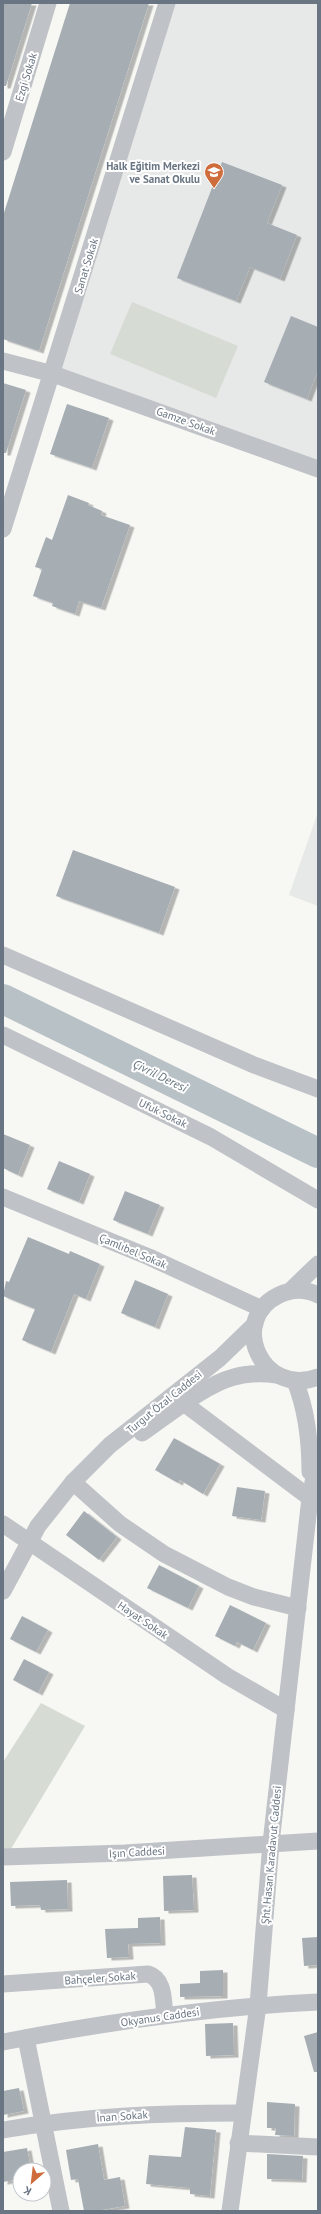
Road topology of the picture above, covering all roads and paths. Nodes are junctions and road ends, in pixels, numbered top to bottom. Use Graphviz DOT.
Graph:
graph roads {
  1 [pos="48,3"];
  2 [pos="167,3"];
  3 [pos="3,152"];
  4 [pos="3,361"];
  5 [pos="53,374"];
  6 [pos="318,469"];
  7 [pos="3,529"];
  8 [pos="3,955"];
  9 [pos="3,1035"];
  10 [pos="254,1065"];
  11 [pos="318,1089"];
  12 [pos="318,1097"];
  13 [pos="3,1197"];
  14 [pos="318,1200"];
  15 [pos="318,1264"];
  16 [pos="290,1291"];
  17 [pos="318,1295"];
  18 [pos="259,1316"];
  19 [pos="277,1375"];
  20 [pos="318,1376"];
  21 [pos="295,1381"];
  22 [pos="184,1404"];
  23 [pos="318,1457"];
  24 [pos="73,1482"];
  25 [pos="314,1499"];
  26 [pos="3,1524"];
  27 [pos="28,1543"];
  28 [pos="3,1591"];
  29 [pos="298,1608"];
  30 [pos="286,1710"];
  31 [pos="318,1841"];
  32 [pos="271,1843"];
  33 [pos="3,1857"];
  34 [pos="3,1984"];
  35 [pos="318,2002"];
  36 [pos="258,2005"];
  37 [pos="165,2015"];
  38 [pos="26,2038"];
  39 [pos="3,2042"];
  40 [pos="243,2113"];
  41 [pos="42,2123"];
  42 [pos="3,2130"];
  43 [pos="238,2143"];
  44 [pos="318,2147"];
  45 [pos="61,2211"];
  46 [pos="230,2211"];
  1 -- 3 [label="street, Ezgi Sokak"];
  2 -- 5 [label="street, Sanat Sokak"];
  4 -- 5 [label="street, Gamze Sokak"];
  5 -- 6 [label="street, Gamze Sokak"];
  5 -- 7 [label="street, Sanat Sokak"];
  8 -- 10 [label="street"];
  9 -- 14 [label="street, Ufuk Sokak"];
  10 -- 11 [label="street"];
  10 -- 12 [label="street"];
  13 -- 18 [label="street, Çamlıbel Sokak"];
  15 -- 16 [label="street"];
  16 -- 17 [label="street"];
  16 -- 18 [label="street, Turgut Özal Caddesi"];
  18 -- 19 [label="street"];
  18 -- 24 [label="street, Turgut Özal Caddesi"];
  19 -- 21 [label="street"];
  19 -- 22 [label="street, Turgut Özal Caddesi"];
  20 -- 21 [label="street"];
  21 -- 25 [label="street"];
  22 -- 24 [label="street, Turgut Özal Caddesi"];
  22 -- 25 [label="street"];
  23 -- 25 [label="street"];
  24 -- 27 [label="street, Turgut Özal Caddesi"];
  24 -- 29 [label="street"];
  25 -- 29 [label="street, Şht. Hasan Karadavut Caddesi"];
  26 -- 27 [label="street, Hayat Sokak"];
  27 -- 28 [label="street, Turgut Özal Caddesi"];
  27 -- 30 [label="street, Hayat Sokak"];
  29 -- 30 [label="street, Şht. Hasan Karadavut Caddesi"];
  30 -- 32 [label="street, Şht. Hasan Karadavut Caddesi"];
  31 -- 32 [label="street, Işın Caddesi"];
  32 -- 33 [label="street, Işın Caddesi"];
  32 -- 36 [label="street, Şht. Hasan Karadavut Caddesi"];
  34 -- 37 [label="street, Bahçeler Sokak"];
  35 -- 36 [label="street, Okyanus Caddesi"];
  36 -- 37 [label="street, Okyanus Caddesi"];
  36 -- 40 [label="street, Şht. Hasan Karadavut Caddesi"];
  37 -- 38 [label="street, Okyanus Caddesi"];
  38 -- 39 [label="street, Okyanus Caddesi"];
  38 -- 41 [label="street"];
  40 -- 41 [label="street, İnan Sokak"];
  40 -- 43 [label="street, Şht. Hasan Karadavut Caddesi"];
  41 -- 42 [label="street, İnan Sokak"];
  41 -- 45 [label="street"];
  43 -- 44 [label="street"];
  43 -- 46 [label="street, Şht. Hasan Karadavut Caddesi"];
}
